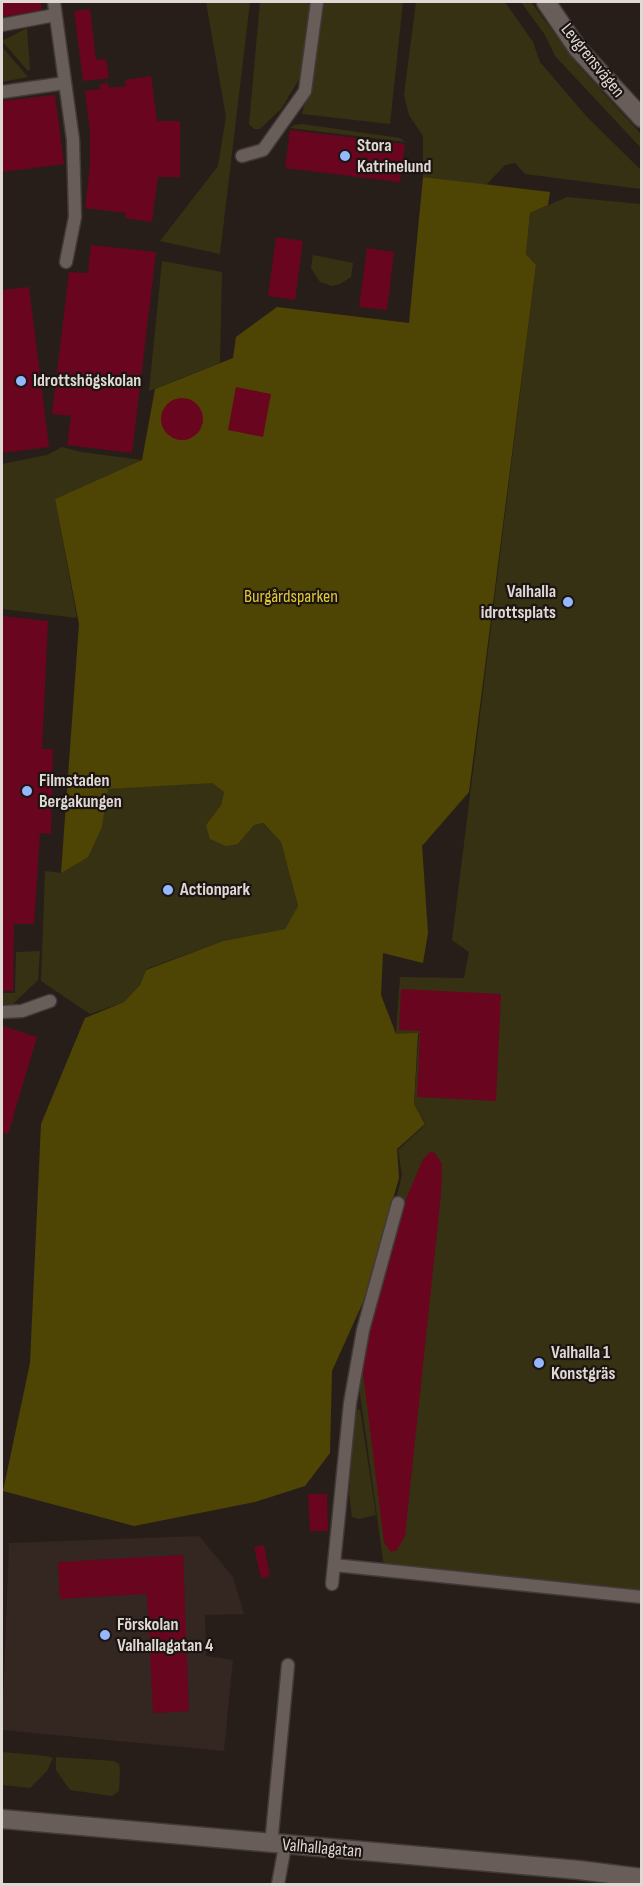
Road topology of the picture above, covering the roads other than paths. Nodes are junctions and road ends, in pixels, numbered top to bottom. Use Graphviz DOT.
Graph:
graph roads {
  1 [pos="54,2"];
  2 [pos="317,2"];
  3 [pos="546,2"];
  4 [pos="55,15"];
  5 [pos="2,26"];
  6 [pos="64,83"];
  7 [pos="2,92"];
  8 [pos="642,118"];
  9 [pos="242,156"];
  10 [pos="66,262"];
  11 [pos="50,1001"];
  12 [pos="2,1012"];
  13 [pos="398,1203"];
  14 [pos="334,1565"];
  15 [pos="332,1584"];
  16 [pos="642,1597"];
  17 [pos="288,1665"];
  18 [pos="2,1819"];
  19 [pos="278,1845"];
  20 [pos="642,1878"];
  21 [pos="278,1884"];
  1 -- 4 [label="lane"];
  2 -- 9 [label="lane"];
  3 -- 8 [label="street, Levgrensvägen"];
  4 -- 5 [label="lane"];
  4 -- 6 [label="lane"];
  6 -- 7 [label="lane"];
  6 -- 10 [label="lane"];
  11 -- 12 [label="lane"];
  13 -- 14 [label="lane"];
  14 -- 15 [label="lane"];
  14 -- 16 [label="lane"];
  17 -- 19 [label="lane"];
  18 -- 19 [label="street, Valhallagatan"];
  19 -- 20 [label="street, Valhallagatan"];
  19 -- 21 [label="lane"];
}
